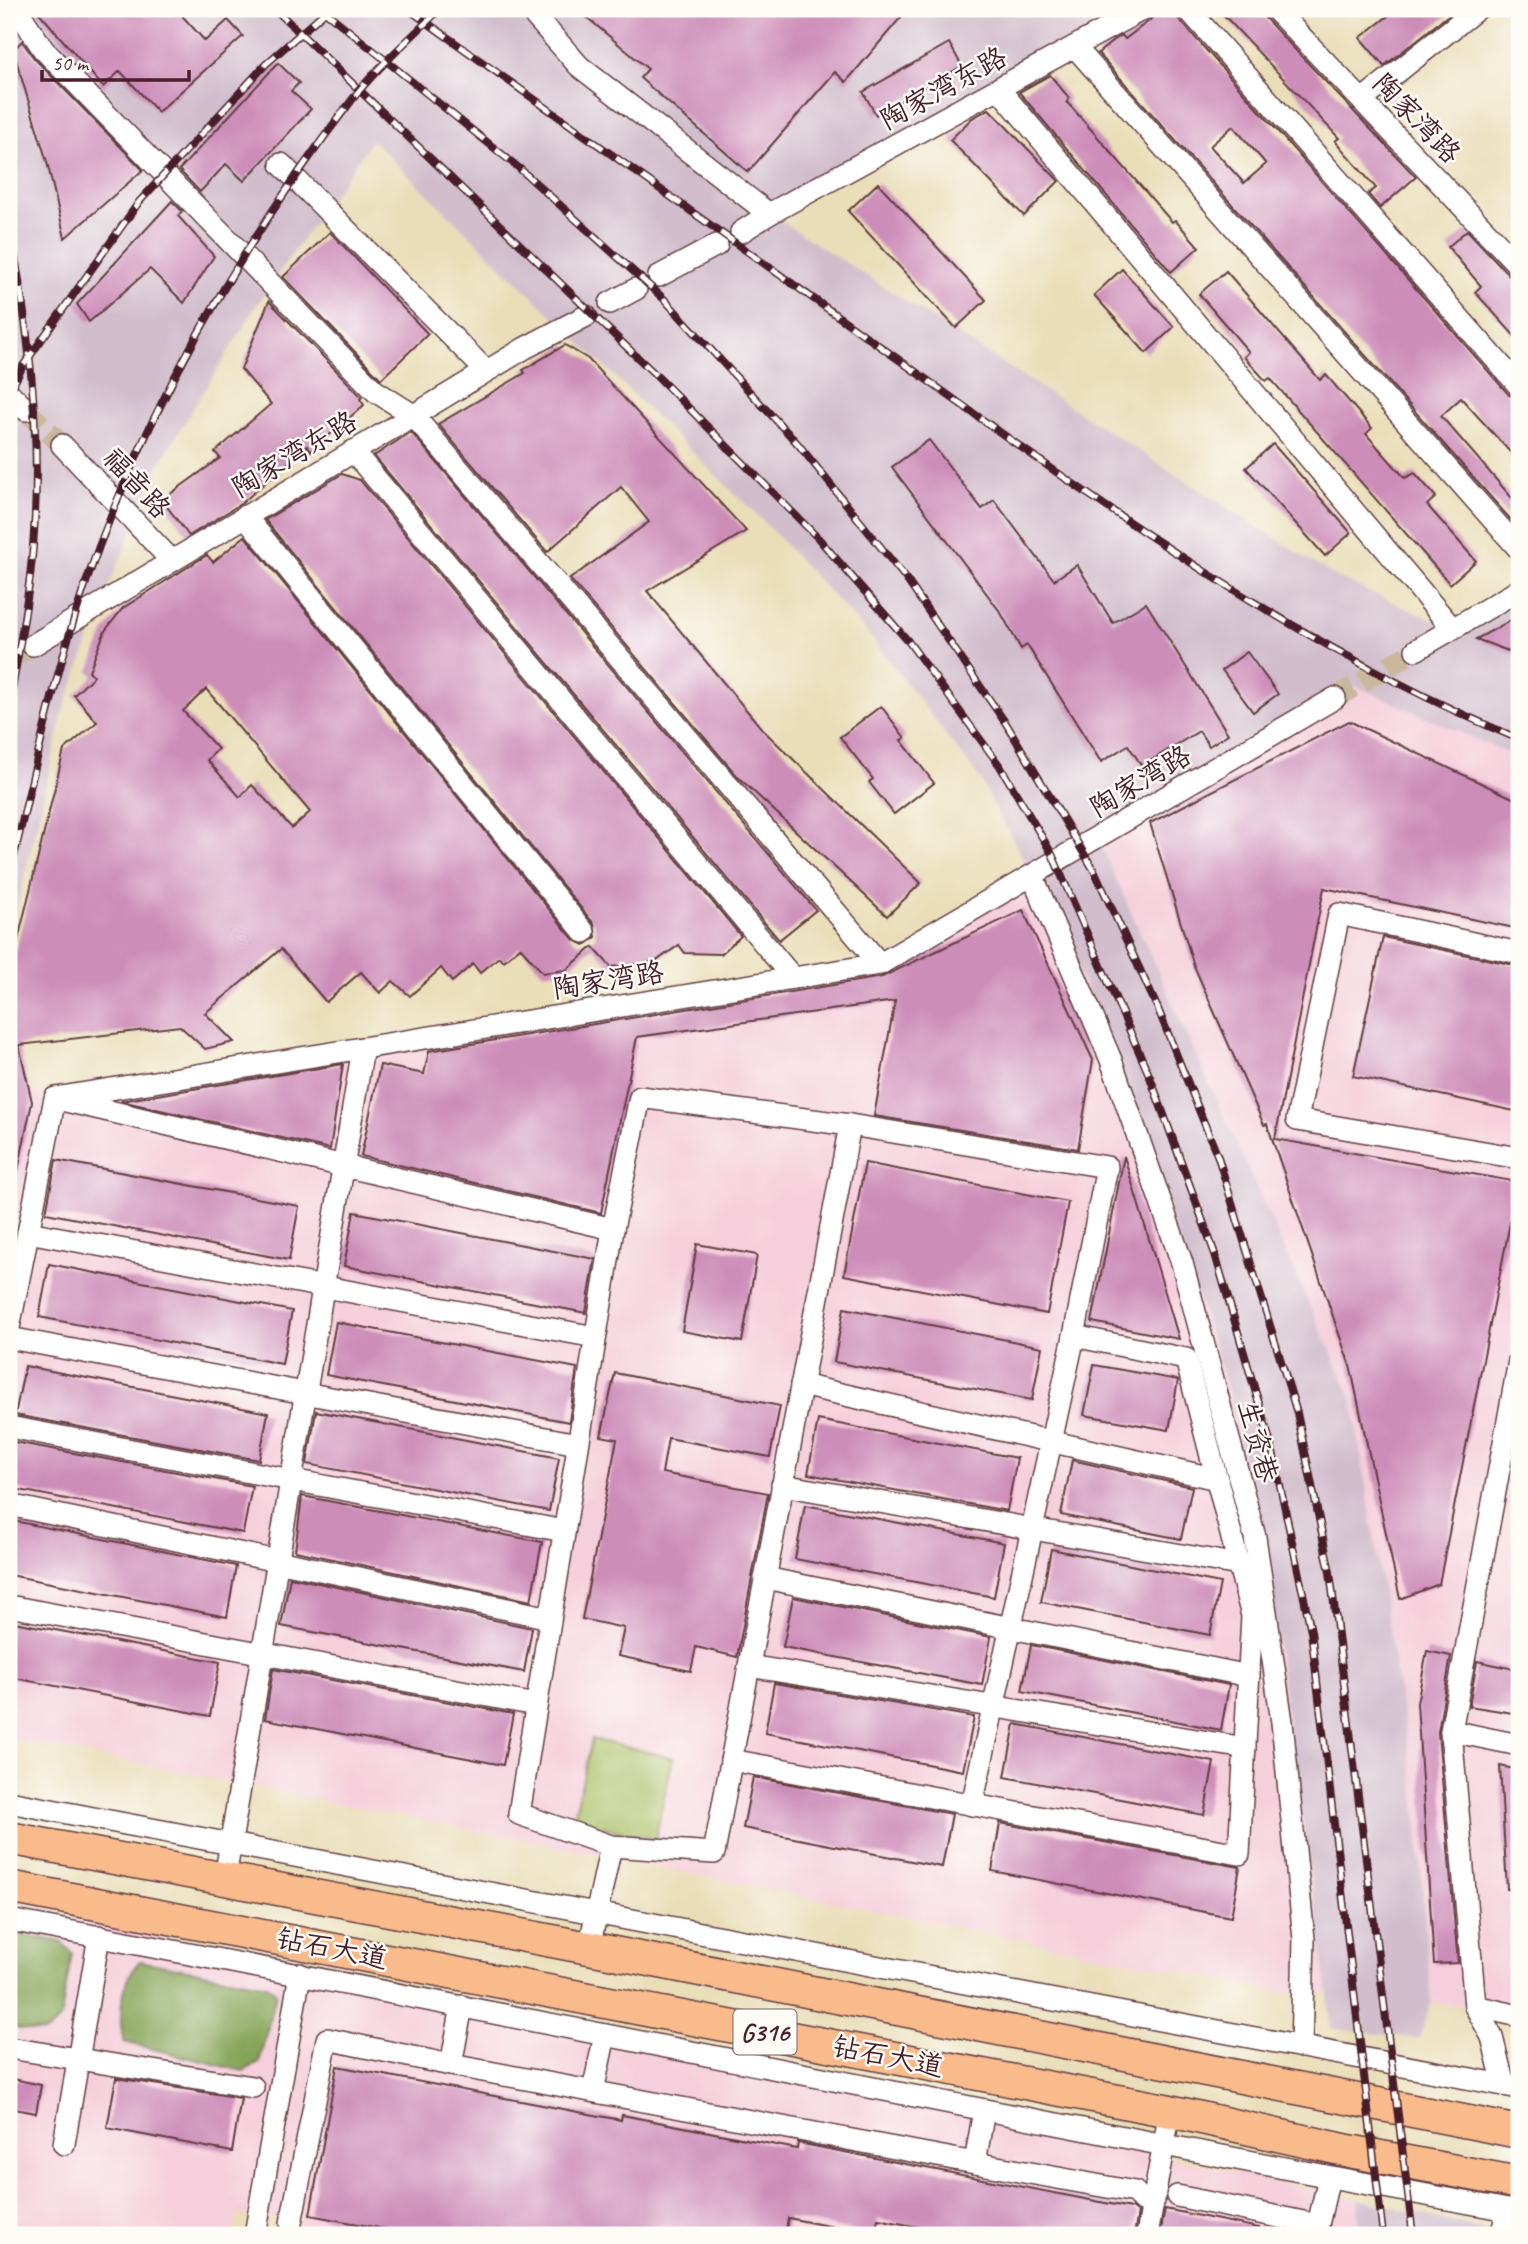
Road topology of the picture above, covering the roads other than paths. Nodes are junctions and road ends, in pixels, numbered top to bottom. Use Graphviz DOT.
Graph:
graph roads {
  1 [pos="17,9"];
  2 [pos="529,9"];
  3 [pos="1143,9"];
  4 [pos="1188,9"];
  5 [pos="1275,9"];
  6 [pos="1477,9"];
  7 [pos="1075,47"];
  8 [pos="999,89"];
  9 [pos="1362,100"];
  10 [pos="281,164"];
  11 [pos="769,214"];
  12 [pos="741,232"];
  13 [pos="717,245"];
  14 [pos="1519,266"];
  15 [pos="659,276"];
  16 [pos="636,289"];
  17 [pos="610,303"];
  18 [pos="586,316"];
  19 [pos="486,372"];
  20 [pos="1519,386"];
  21 [pos="9,393"];
  22 [pos="26,410"];
  23 [pos="413,415"];
  24 [pos="62,445"];
  25 [pos="353,451"];
  26 [pos="245,516"];
  27 [pos="1519,549"];
  28 [pos="171,560"];
  29 [pos="1519,590"];
  30 [pos="1452,628"];
  31 [pos="33,645"];
  32 [pos="1416,650"];
  33 [pos="1335,698"];
  34 [pos="1033,877"];
  35 [pos="584,932"];
  36 [pos="1519,953"];
  37 [pos="880,964"];
  38 [pos="793,978"];
  39 [pos="363,1048"];
  40 [pos="55,1098"];
  41 [pos="850,1125"];
  42 [pos="1519,1158"];
  43 [pos="343,1166"];
  44 [pos="613,1229"];
  45 [pos="28,1232"];
  46 [pos="323,1287"];
  47 [pos="9,1328"];
  48 [pos="1074,1336"];
  49 [pos="595,1337"];
  50 [pos="9,1338"];
  51 [pos="1519,1361"];
  52 [pos="801,1385"];
  53 [pos="304,1395"];
  54 [pos="9,1427"];
  55 [pos="1051,1441"];
  56 [pos="578,1444"];
  57 [pos="290,1479"];
  58 [pos="1217,1479"];
  59 [pos="782,1485"];
  60 [pos="9,1504"];
  61 [pos="1032,1529"];
  62 [pos="564,1531"];
  63 [pos="277,1558"];
  64 [pos="1239,1564"];
  65 [pos="765,1578"];
  66 [pos="9,1606"];
  67 [pos="550,1618"];
  68 [pos="1011,1628"];
  69 [pos="262,1654"];
  70 [pos="749,1666"];
  71 [pos="1248,1676"];
  72 [pos="536,1705"];
  73 [pos="994,1706"];
  74 [pos="1451,1731"];
  75 [pos="1519,1745"];
  76 [pos="1245,1748"];
  77 [pos="731,1760"];
  78 [pos="9,1802"];
  79 [pos="972,1805"];
  80 [pos="91,1818"];
  81 [pos="9,1838"];
  82 [pos="230,1844"];
  83 [pos="611,1846"];
  84 [pos="87,1853"];
  85 [pos="225,1878"];
  86 [pos="9,1887"];
  87 [pos="597,1914"];
  88 [pos="9,1920"];
  89 [pos="246,1931"];
  90 [pos="99,1937"];
  91 [pos="589,1948"];
  92 [pos="239,1962"];
  93 [pos="300,1973"];
  94 [pos="578,1996"];
  95 [pos="462,2006"];
  96 [pos="1475,2006"];
  97 [pos="1519,2016"];
  98 [pos="571,2028"];
  99 [pos="605,2035"];
  100 [pos="1301,2047"];
  101 [pos="9,2048"];
  102 [pos="78,2059"];
  103 [pos="451,2065"];
  104 [pos="253,2087"];
  105 [pos="1512,2087"];
  106 [pos="593,2091"];
  107 [pos="984,2110"];
  108 [pos="1170,2111"];
  109 [pos="1519,2132"];
  110 [pos="64,2144"];
  111 [pos="1164,2147"];
  112 [pos="975,2162"];
  113 [pos="1329,2177"];
  114 [pos="1177,2196"];
  115 [pos="1142,2201"];
  116 [pos="1515,2202"];
  117 [pos="291,2223"];
  118 [pos="255,2235"];
  119 [pos="1147,2235"];
  120 [pos="1501,2235"];
  1 -- 23 [label="street"];
  2 -- 11 [label="street"];
  3 -- 7 [label="street, 陶家湾东路"];
  4 -- 20 [label="street"];
  5 -- 9 [label="street, 陶家湾路"];
  6 -- 9 [label="street"];
  7 -- 8 [label="street, 陶家湾东路"];
  7 -- 27 [label="street"];
  8 -- 11 [label="street, 陶家湾东路"];
  8 -- 30 [label="street"];
  9 -- 14 [label="street, 陶家湾路"];
  10 -- 19 [label="street"];
  11 -- 12 [label="street, 陶家湾东路"];
  13 -- 15 [label="street"];
  16 -- 17 [label="street"];
  18 -- 19 [label="street, 陶家湾东路"];
  19 -- 23 [label="street, 陶家湾东路"];
  21 -- 22 [label="street"];
  23 -- 25 [label="street, 陶家湾东路"];
  23 -- 37 [label="street"];
  24 -- 28 [label="street, 福音路"];
  25 -- 26 [label="street, 陶家湾东路"];
  25 -- 38 [label="street"];
  26 -- 28 [label="street, 陶家湾东路"];
  26 -- 35 [label="street"];
  28 -- 31 [label="street, 陶家湾东路"];
  29 -- 30 [label="street"];
  30 -- 32 [label="street"];
  33 -- 34 [label="street, 陶家湾路"];
  34 -- 37 [label="street, 陶家湾路"];
  34 -- 100 [label="street, 生资巷"];
  36 -- 42 [label="street"];
  37 -- 38 [label="street, 陶家湾路"];
  38 -- 39 [label="street, 陶家湾路"];
  39 -- 40 [label="street, 陶家湾路"];
  39 -- 43 [label="street"];
  40 -- 43 [label="street"];
  40 -- 45 [label="street"];
  41 -- 44 [label="street"];
  41 -- 48 [label="street"];
  41 -- 52 [label="street"];
  43 -- 44 [label="street"];
  43 -- 46 [label="street"];
  44 -- 49 [label="street"];
  45 -- 46 [label="street"];
  45 -- 47 [label="street"];
  46 -- 49 [label="street"];
  46 -- 53 [label="street"];
  48 -- 55 [label="street"];
  48 -- 58 [label="street"];
  49 -- 56 [label="street"];
  50 -- 53 [label="street"];
  51 -- 74 [label="street"];
  52 -- 55 [label="street"];
  52 -- 59 [label="street"];
  53 -- 56 [label="street"];
  53 -- 57 [label="street"];
  54 -- 57 [label="street"];
  55 -- 58 [label="street"];
  55 -- 61 [label="street"];
  56 -- 62 [label="street"];
  57 -- 62 [label="street"];
  57 -- 63 [label="street"];
  58 -- 64 [label="street"];
  59 -- 61 [label="street"];
  59 -- 65 [label="street"];
  60 -- 63 [label="street"];
  61 -- 64 [label="street"];
  61 -- 68 [label="street"];
  62 -- 67 [label="street"];
  63 -- 67 [label="street"];
  63 -- 69 [label="street"];
  64 -- 71 [label="street"];
  65 -- 68 [label="street"];
  65 -- 70 [label="street"];
  66 -- 69 [label="street"];
  67 -- 72 [label="street"];
  68 -- 71 [label="street"];
  68 -- 73 [label="street"];
  69 -- 72 [label="street"];
  69 -- 82 [label="street"];
  70 -- 73 [label="street"];
  70 -- 77 [label="street"];
  71 -- 76 [label="street"];
  72 -- 83 [label="street"];
  73 -- 76 [label="street"];
  73 -- 79 [label="street"];
  74 -- 75 [label="street"];
  74 -- 96 [label="street"];
  76 -- 79 [label="street"];
  77 -- 79 [label="street"];
  77 -- 83 [label="street"];
  78 -- 80 [label="street"];
  80 -- 82 [label="street"];
  80 -- 84 [label="street"];
  81 -- 84 [label="highway, 钻石大道 / G316"];
  82 -- 85 [label="street"];
  82 -- 87 [label="street"];
  83 -- 87 [label="street"];
  84 -- 85 [label="highway, 钻石大道 / G316"];
  85 -- 91 [label="highway, 钻石大道 / G316"];
  86 -- 89 [label="highway, 钻石大道 / G316"];
  87 -- 91 [label="street"];
  87 -- 100 [label="street"];
  88 -- 90 [label="street"];
  89 -- 92 [label="street"];
  89 -- 94 [label="highway, 钻石大道 / G316"];
  90 -- 92 [label="street"];
  90 -- 102 [label="street"];
  91 -- 109 [label="highway, 钻石大道 / G316"];
  92 -- 93 [label="street"];
  93 -- 95 [label="street"];
  93 -- 118 [label="street"];
  94 -- 98 [label="street"];
  94 -- 108 [label="highway, 钻石大道 / G316"];
  95 -- 98 [label="street"];
  95 -- 103 [label="street"];
  96 -- 97 [label="street"];
  96 -- 105 [label="street"];
  98 -- 99 [label="street"];
  99 -- 106 [label="street"];
  99 -- 107 [label="street"];
  100 -- 105 [label="street"];
  101 -- 102 [label="street"];
  102 -- 104 [label="street"];
  102 -- 110 [label="street"];
  103 -- 106 [label="street"];
  103 -- 117 [label="street"];
  106 -- 112 [label="street"];
  107 -- 111 [label="street"];
  107 -- 112 [label="street"];
  108 -- 111 [label="street"];
  108 -- 116 [label="highway, 钻石大道 / G316"];
  111 -- 113 [label="street"];
  111 -- 119 [label="street"];
  112 -- 115 [label="street"];
  113 -- 114 [label="street"];
  113 -- 116 [label="street"];
  116 -- 120 [label="street"];
}
